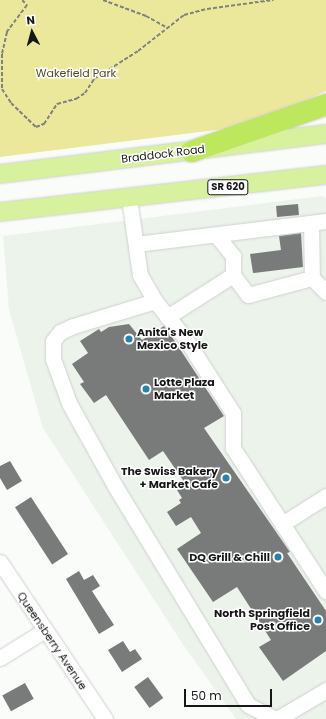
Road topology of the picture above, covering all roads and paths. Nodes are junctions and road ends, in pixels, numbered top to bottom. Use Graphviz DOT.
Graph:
graph roads {
  1 [pos="22,0"];
  2 [pos="103,0"];
  3 [pos="273,0"];
  4 [pos="166,28"];
  5 [pos="326,104"];
  6 [pos="326,134"];
  7 [pos="191,151"];
  8 [pos="0,174"];
  9 [pos="326,175"];
  10 [pos="129,198"];
  11 [pos="0,212"];
  12 [pos="326,221"];
  13 [pos="311,223"];
  14 [pos="217,236"];
  15 [pos="136,244"];
  16 [pos="233,274"];
  17 [pos="312,278"];
  18 [pos="326,292"];
  19 [pos="155,301"];
  20 [pos="167,317"];
  21 [pos="326,496"];
  22 [pos="282,524"];
  23 [pos="0,562"];
  24 [pos="326,591"];
  25 [pos="45,630"];
  26 [pos="0,658"];
  27 [pos="326,690"];
  28 [pos="105,719"];
  29 [pos="276,719"];
  1 -- 4 [label="path"];
  2 -- 4 [label="path"];
  3 -- 4 [label="path"];
  5 -- 7 [label="highway"];
  6 -- 7 [label="main road, Braddock Road"];
  7 -- 8 [label="main road, Braddock Road"];
  9 -- 10 [label="main road, SR 620"];
  10 -- 11 [label="main road, SR 620"];
  10 -- 15 [label="street"];
  12 -- 13 [label="street"];
  13 -- 14 [label="street"];
  13 -- 17 [label="street"];
  14 -- 15 [label="street"];
  14 -- 16 [label="street"];
  15 -- 19 [label="street"];
  16 -- 17 [label="street"];
  16 -- 20 [label="street"];
  17 -- 18 [label="street"];
  19 -- 20 [label="street"];
  19 -- 29 [label="street"];
  20 -- 22 [label="street"];
  21 -- 22 [label="street"];
  22 -- 24 [label="street"];
  23 -- 25 [label="street, Queensberry Avenue"];
  25 -- 26 [label="street"];
  25 -- 28 [label="street, Queensberry Avenue"];
  27 -- 29 [label="street"];
}
